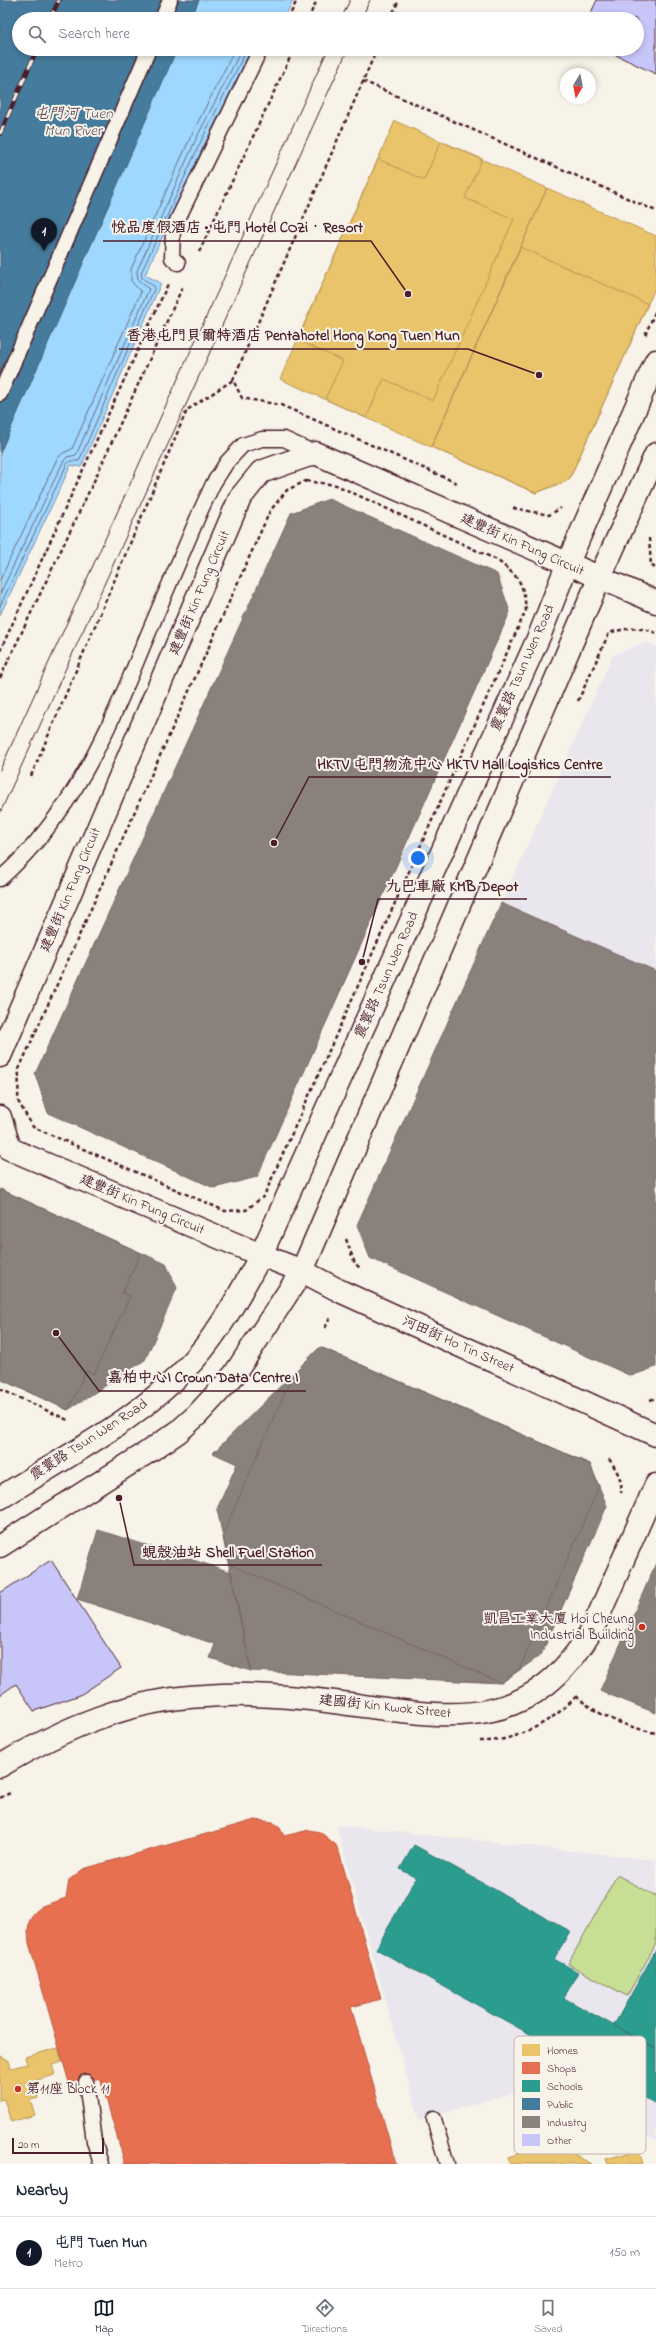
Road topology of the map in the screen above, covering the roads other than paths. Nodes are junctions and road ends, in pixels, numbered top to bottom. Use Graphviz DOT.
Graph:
graph roads {
  1 [pos="170,0"];
  2 [pos="165,12"];
  3 [pos="146,56"];
  4 [pos="257,56"];
  5 [pos="178,263"];
  6 [pos="656,361"];
  7 [pos="0,394"];
  8 [pos="315,453"];
  9 [pos="656,454"];
  10 [pos="567,565"];
  11 [pos="599,579"];
  12 [pos="656,602"];
  13 [pos="0,879"];
  14 [pos="0,1056"];
  15 [pos="0,1117"];
  16 [pos="261,1255"];
  17 [pos="302,1271"];
  18 [pos="656,1435"];
  19 [pos="656,1485"];
  20 [pos="0,1498"];
  21 [pos="0,1546"];
  22 [pos="0,1766"];
  23 [pos="86,2082"];
  24 [pos="434,2119"];
  25 [pos="100,2164"];
  26 [pos="447,2164"];
  1 -- 2 [label="lane"];
  3 -- 7 [label="lane"];
  4 -- 5 [label="lane"];
  6 -- 10 [label="main road, 震寰路 Tsun Wen Road"];
  8 -- 10 [label="main road, 建豐街 Kin Fung Circuit"];
  8 -- 13 [label="lane"];
  8 -- 14 [label="main road, 建豐街 Kin Fung Circuit"];
  9 -- 11 [label="main road"];
  10 -- 11 [label="main road, 建豐街 Kin Fung Circuit"];
  10 -- 16 [label="main road, 震寰路 Tsun Wen Road"];
  11 -- 12 [label="main road, 建豐街 Kin Fung Circuit"];
  11 -- 17 [label="main road"];
  15 -- 16 [label="main road, 建豐街 Kin Fung Circuit"];
  16 -- 17 [label="main road, 河田街 Ho Tin Street"];
  16 -- 20 [label="main road, 震寰路 Tsun Wen Road"];
  17 -- 18 [label="main road, 河田街 Ho Tin Street"];
  17 -- 21 [label="main road"];
  19 -- 22 [label="main road, 建國街 Kin Kwok Street"];
  23 -- 25 [label="lane"];
  24 -- 26 [label="lane"];
}
